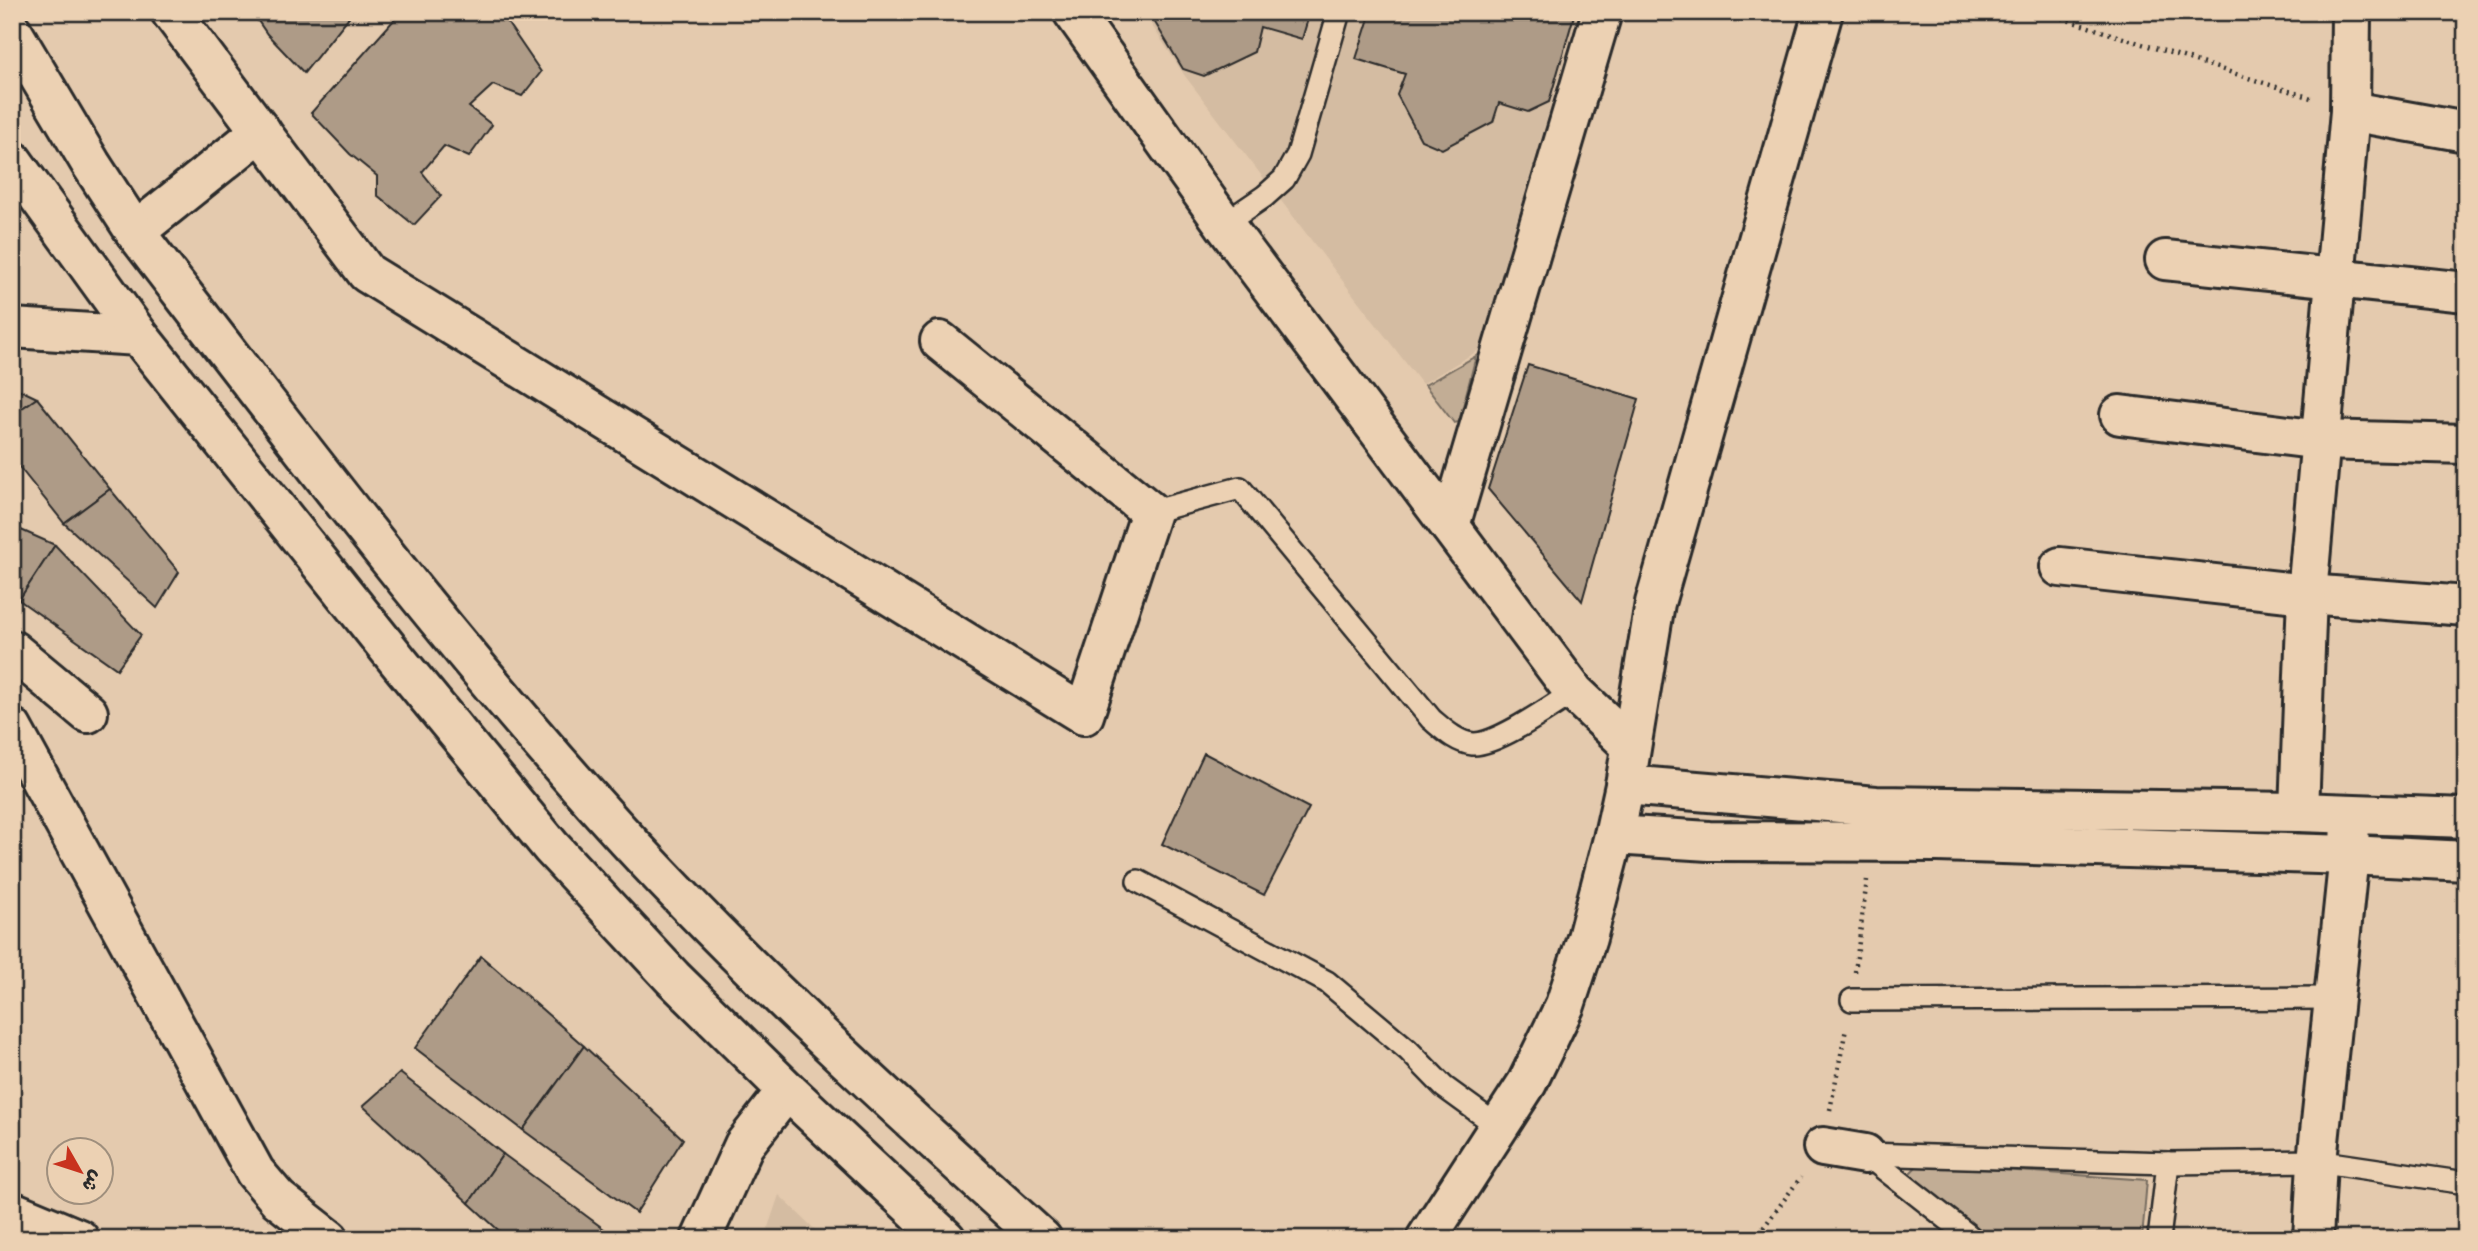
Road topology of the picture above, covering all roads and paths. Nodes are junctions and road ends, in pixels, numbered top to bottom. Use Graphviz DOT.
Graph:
graph roads {
  1 [pos="171,12"];
  2 [pos="1073,12"];
  3 [pos="1339,12"];
  4 [pos="1602,12"];
  5 [pos="1823,12"];
  6 [pos="2042,12"];
  7 [pos="2351,12"];
  8 [pos="12,31"];
  9 [pos="2350,111"];
  10 [pos="261,131"];
  11 [pos="2466,132"];
  12 [pos="12,160"];
  13 [pos="1224,224"];
  14 [pos="135,232"];
  15 [pos="2165,260"];
  16 [pos="2335,279"];
  17 [pos="2466,292"];
  18 [pos="12,328"];
  19 [pos="139,336"];
  20 [pos="940,341"];
  21 [pos="2120,415"];
  22 [pos="2321,440"];
  23 [pos="2466,444"];
  24 [pos="1151,512"];
  25 [pos="1450,526"];
  26 [pos="2060,567"];
  27 [pos="2307,594"];
  28 [pos="2466,606"];
  29 [pos="15,663"];
  30 [pos="1574,692"];
  31 [pos="88,713"];
  32 [pos="12,728"];
  33 [pos="1630,745"];
  34 [pos="1625,785"];
  35 [pos="2299,812"];
  36 [pos="2350,814"];
  37 [pos="2466,818"];
  38 [pos="1614,835"];
  39 [pos="1872,842"];
  40 [pos="2350,855"];
  41 [pos="2466,861"];
  42 [pos="1138,881"];
  43 [pos="2333,998"];
  44 [pos="1852,1000"];
  45 [pos="788,1090"];
  46 [pos="1499,1127"];
  47 [pos="1823,1147"];
  48 [pos="1864,1154"];
  49 [pos="2317,1161"];
  50 [pos="2168,1163"];
  51 [pos="2466,1184"];
  52 [pos="12,1211"];
  53 [pos="1431,1237"];
  54 [pos="79,1239"];
  55 [pos="329,1239"];
  56 [pos="701,1239"];
  57 [pos="946,1239"];
  58 [pos="1042,1239"];
  59 [pos="1973,1239"];
  60 [pos="2159,1239"];
  61 [pos="2313,1239"];
  1 -- 10 [label="street"];
  2 -- 13 [label="street"];
  3 -- 13 [label="lane"];
  4 -- 25 [label="street"];
  5 -- 33 [label="street"];
  6 -- 9 [label="path"];
  7 -- 9 [label="street"];
  8 -- 14 [label="street"];
  9 -- 11 [label="street"];
  9 -- 16 [label="street"];
  10 -- 14 [label="street"];
  10 -- 24 [label="street"];
  12 -- 19 [label="street"];
  13 -- 25 [label="street"];
  14 -- 58 [label="street"];
  15 -- 16 [label="street"];
  16 -- 17 [label="street"];
  16 -- 22 [label="street"];
  18 -- 19 [label="street"];
  19 -- 45 [label="street"];
  20 -- 24 [label="street"];
  21 -- 22 [label="street"];
  22 -- 23 [label="street"];
  22 -- 27 [label="street"];
  24 -- 30 [label="lane"];
  25 -- 30 [label="street"];
  26 -- 27 [label="street"];
  27 -- 28 [label="street"];
  27 -- 35 [label="street"];
  29 -- 31 [label="street"];
  30 -- 33 [label="street"];
  32 -- 55 [label="street"];
  33 -- 34 [label="street"];
  34 -- 35 [label="street"];
  34 -- 38 [label="street"];
  35 -- 36 [label="street"];
  36 -- 37 [label="street"];
  36 -- 40 [label="street"];
  38 -- 39 [label="street"];
  38 -- 46 [label="street"];
  39 -- 40 [label="street"];
  39 -- 44 [label="path"];
  40 -- 41 [label="street"];
  40 -- 43 [label="street"];
  42 -- 46 [label="lane"];
  43 -- 44 [label="lane"];
  43 -- 49 [label="street"];
  45 -- 56 [label="street"];
  45 -- 57 [label="street"];
  46 -- 53 [label="street"];
  47 -- 48 [label="street"];
  48 -- 50 [label="lane"];
  48 -- 59 [label="lane"];
  49 -- 50 [label="lane"];
  49 -- 51 [label="lane"];
  49 -- 61 [label="street"];
  50 -- 60 [label="lane"];
  52 -- 54 [label="street"];
}
